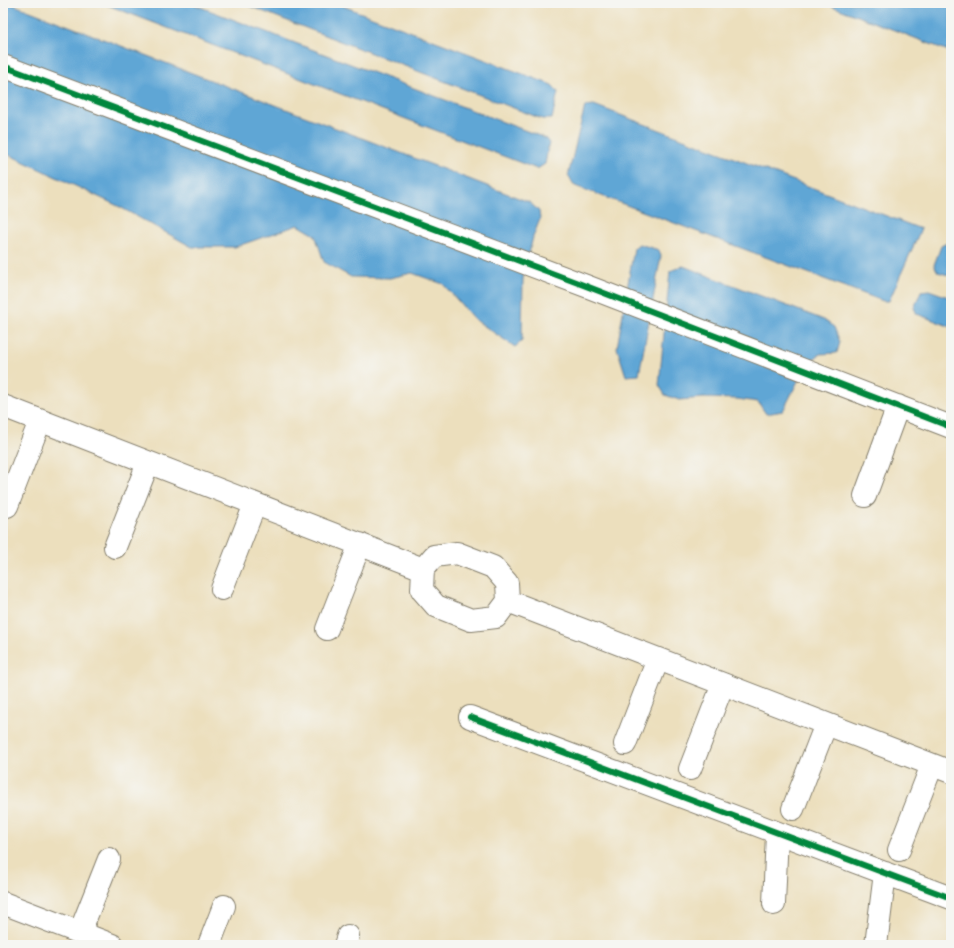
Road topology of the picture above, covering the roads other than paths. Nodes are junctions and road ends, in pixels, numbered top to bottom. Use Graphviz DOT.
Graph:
graph roads {
  1 [pos="3,66"];
  2 [pos="3,406"];
  3 [pos="898,406"];
  4 [pos="40,421"];
  5 [pos="951,427"];
  6 [pos="148,462"];
  7 [pos="866,496"];
  8 [pos="255,504"];
  9 [pos="7,506"];
  10 [pos="360,544"];
  11 [pos="115,547"];
  12 [pos="424,569"];
  13 [pos="222,588"];
  14 [pos="508,601"];
  15 [pos="327,629"];
  16 [pos="658,659"];
  17 [pos="723,684"];
  18 [pos="470,717"];
  19 [pos="826,724"];
  20 [pos="625,744"];
  21 [pos="942,768"];
  22 [pos="690,769"];
  23 [pos="793,809"];
  24 [pos="777,833"];
  25 [pos="899,850"];
  26 [pos="109,859"];
  27 [pos="885,874"];
  28 [pos="951,898"];
  29 [pos="3,903"];
  30 [pos="774,904"];
  31 [pos="224,906"];
  32 [pos="80,932"];
  33 [pos="112,945"];
  34 [pos="209,945"];
  35 [pos="876,945"];
  1 -- 3 [label="street"];
  2 -- 4 [label="street"];
  3 -- 5 [label="street"];
  3 -- 7 [label="street"];
  4 -- 6 [label="street"];
  4 -- 9 [label="street"];
  6 -- 8 [label="street"];
  6 -- 11 [label="street"];
  8 -- 10 [label="street"];
  8 -- 13 [label="street"];
  10 -- 12 [label="street"];
  10 -- 15 [label="street"];
  12 -- 14 [label="street"];
  12 -- 14 [label="street"];
  14 -- 16 [label="street"];
  16 -- 17 [label="street"];
  16 -- 20 [label="street"];
  17 -- 19 [label="street"];
  17 -- 22 [label="street"];
  18 -- 24 [label="street"];
  19 -- 21 [label="street"];
  19 -- 23 [label="street"];
  21 -- 25 [label="street"];
  24 -- 27 [label="street"];
  24 -- 30 [label="street"];
  26 -- 32 [label="street"];
  27 -- 28 [label="street"];
  27 -- 35 [label="street"];
  29 -- 32 [label="street"];
  31 -- 34 [label="street"];
  32 -- 33 [label="street"];
}
